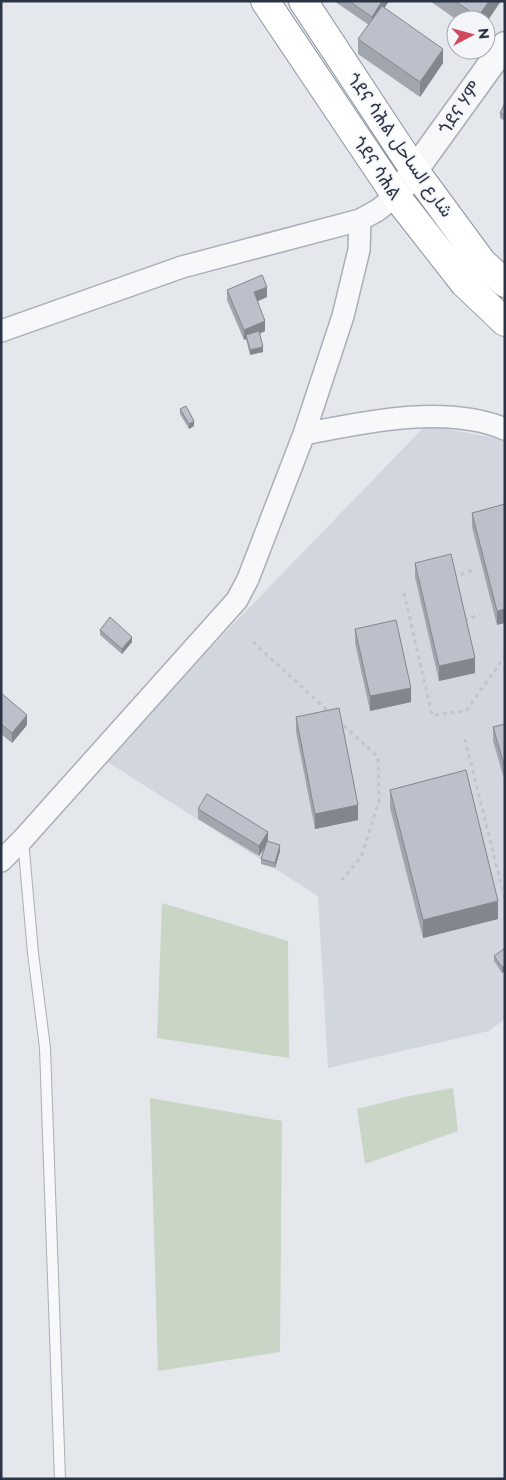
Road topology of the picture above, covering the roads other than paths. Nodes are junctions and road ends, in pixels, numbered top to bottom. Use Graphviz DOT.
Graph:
graph roads {
  1 [pos="265,1"];
  2 [pos="303,1"];
  3 [pos="505,45"];
  4 [pos="415,171"];
  5 [pos="396,196"];
  6 [pos="360,220"];
  7 [pos="505,283"];
  8 [pos="505,322"];
  9 [pos="1,331"];
  10 [pos="505,430"];
  11 [pos="304,434"];
  12 [pos="23,839"];
  13 [pos="1,861"];
  14 [pos="60,1479"];
  1 -- 5 [label="highway, ጎደና ሳሕል"];
  2 -- 4 [label="highway, ጎደና ሳሕል شارع الساحل"];
  3 -- 4 [label="street, ጎደና ሃም"];
  4 -- 5 [label="street, ጎደና ሃም"];
  4 -- 7 [label="highway, ጎደና ሳሕል شارع الساحل"];
  5 -- 6 [label="street"];
  5 -- 8 [label="highway, ጎደና ሳሕል"];
  6 -- 9 [label="street"];
  6 -- 11 [label="street"];
  10 -- 11 [label="street"];
  11 -- 12 [label="street"];
  12 -- 13 [label="street"];
  12 -- 14 [label="lane"];
}
